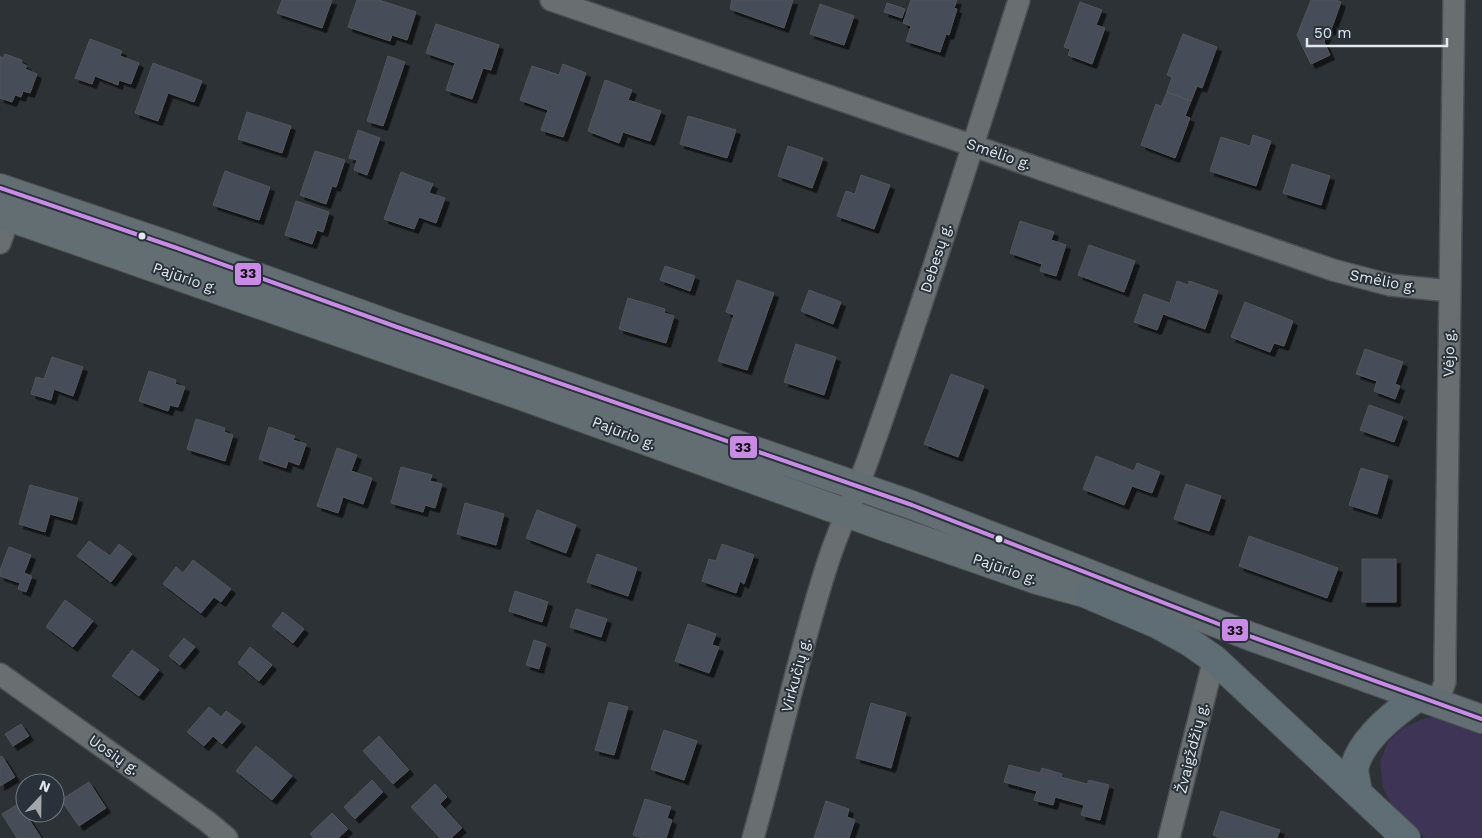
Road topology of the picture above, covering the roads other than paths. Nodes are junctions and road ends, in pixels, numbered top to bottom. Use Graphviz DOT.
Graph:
graph roads {
  1 [pos="552,0"];
  2 [pos="1019,0"];
  3 [pos="1454,0"];
  4 [pos="973,145"];
  5 [pos="0,188"];
  6 [pos="5,215"];
  7 [pos="0,244"];
  8 [pos="1450,291"];
  9 [pos="857,486"];
  10 [pos="846,514"];
  11 [pos="1089,595"];
  12 [pos="1252,637"];
  13 [pos="1214,658"];
  14 [pos="0,674"];
  15 [pos="1427,700"];
  16 [pos="1482,719"];
  17 [pos="1358,792"];
  18 [pos="227,838"];
  19 [pos="753,838"];
  20 [pos="1169,838"];
  21 [pos="1406,838"];
  1 -- 4 [label="street, Smėlio g."];
  2 -- 4 [label="street, Debesų g."];
  3 -- 8 [label="street, Vėjo g."];
  4 -- 8 [label="street, Smėlio g."];
  4 -- 9 [label="street, Debesų g."];
  5 -- 9 [label="main road, Pajūrio g."];
  6 -- 7 [label="street"];
  6 -- 10 [label="main road, Pajūrio g."];
  8 -- 15 [label="street, Vėjo g."];
  9 -- 10 [label="street, Debesų g."];
  9 -- 12 [label="main road, Pajūrio g."];
  10 -- 11 [label="main road, Pajūrio g."];
  10 -- 19 [label="street, Virkučių g."];
  11 -- 12 [label="main road, Pajūrio g."];
  11 -- 13 [label="highway"];
  12 -- 15 [label="main road, Pajūrio g."];
  13 -- 17 [label="highway"];
  13 -- 20 [label="street, Žvaigždžių g."];
  14 -- 18 [label="street, Uosių g."];
  15 -- 16 [label="main road, Pajūrio g."];
  15 -- 17 [label="highway"];
  17 -- 21 [label="highway"];
}
